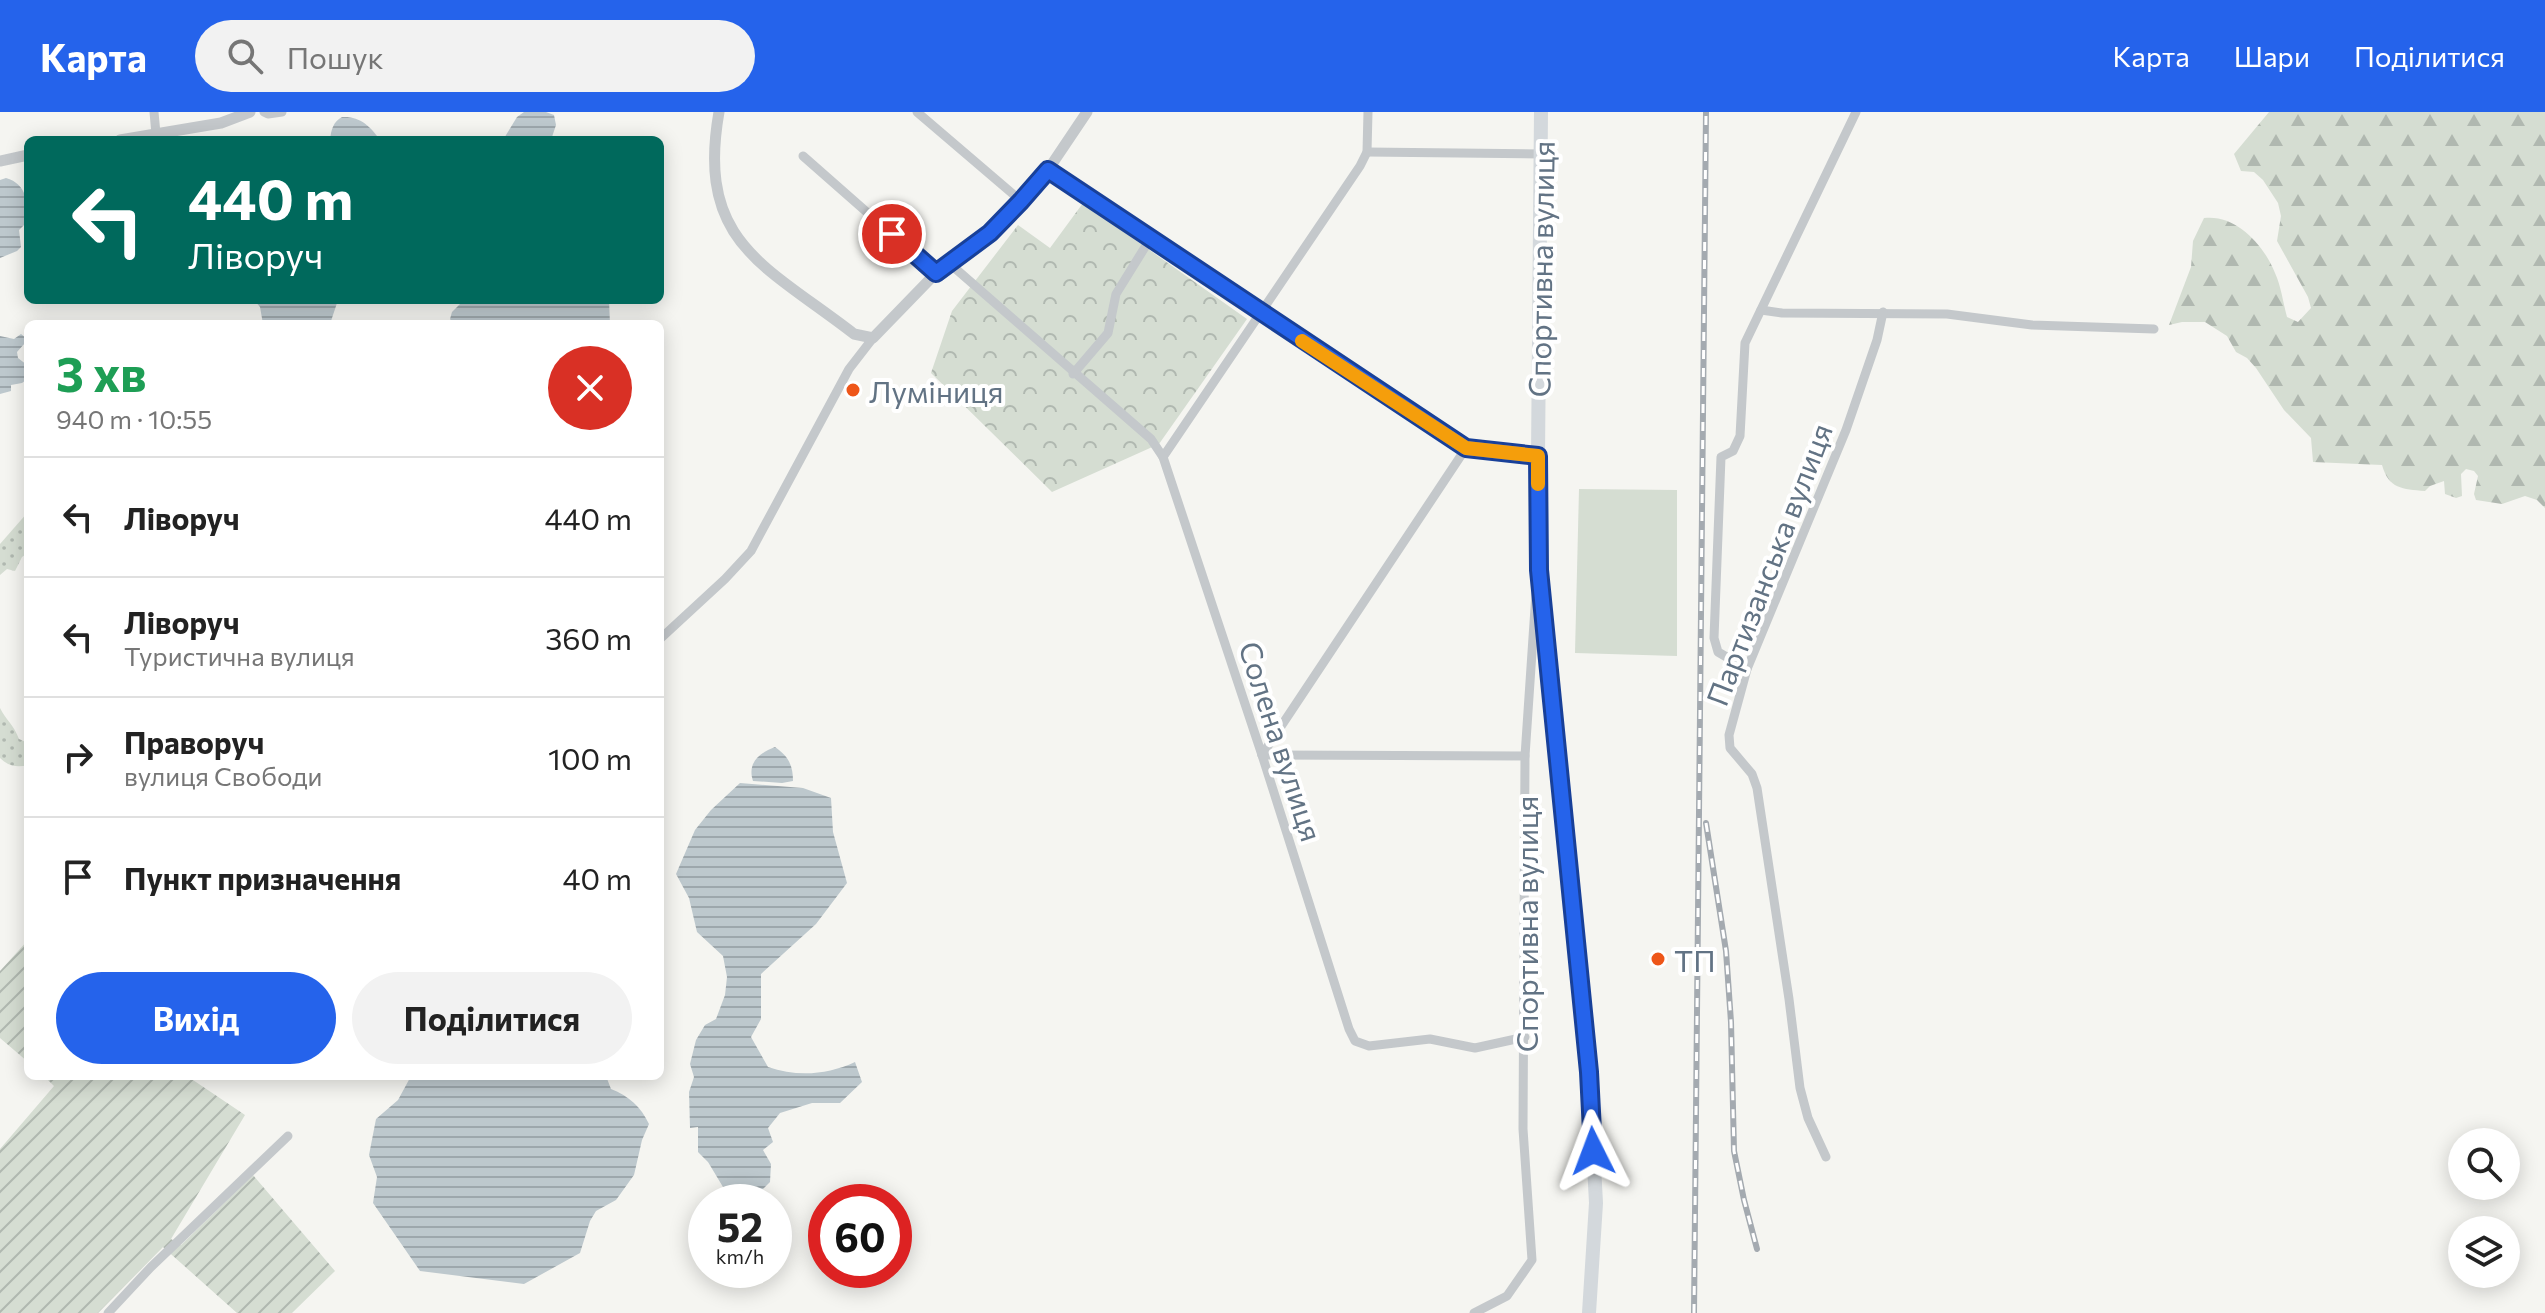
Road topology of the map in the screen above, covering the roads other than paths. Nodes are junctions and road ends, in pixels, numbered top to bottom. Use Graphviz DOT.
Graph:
graph roads {
  1 [pos="154,112"];
  2 [pos="250,112"];
  3 [pos="264,112"];
  4 [pos="282,112"];
  5 [pos="719,112"];
  6 [pos="917,112"];
  7 [pos="1087,112"];
  8 [pos="1368,112"];
  9 [pos="1541,112"];
  10 [pos="1856,112"];
  11 [pos="156,134"];
  12 [pos="144,136"];
  13 [pos="1367,152"];
  14 [pos="1541,154"];
  15 [pos="24,156"];
  16 [pos="803,156"];
  17 [pos="0,161"];
  18 [pos="1048,170"];
  19 [pos="1021,201"];
  20 [pos="1150,239"];
  21 [pos="949,263"];
  22 [pos="936,273"];
  23 [pos="1761,310"];
  24 [pos="1883,312"];
  25 [pos="1260,313"];
  26 [pos="2154,329"];
  27 [pos="873,338"];
  28 [pos="1073,374"];
  29 [pos="1466,448"];
  30 [pos="1538,456"];
  31 [pos="1163,457"];
  32 [pos="1539,570"];
  33 [pos="664,635"];
  34 [pos="1747,669"];
  35 [pos="1262,755"];
  36 [pos="1525,756"];
  37 [pos="1525,1037"];
  38 [pos="288,1136"];
  39 [pos="1826,1157"];
  40 [pos="108,1313"];
  41 [pos="1474,1313"];
  42 [pos="1589,1313"];
  1 -- 11 [label="street"];
  2 -- 11 [label="street"];
  3 -- 4 [label="street"];
  5 -- 27 [label="street"];
  6 -- 19 [label="street"];
  7 -- 18 [label="street"];
  8 -- 13 [label="street"];
  9 -- 14 [label="main road, Спортивна вулиця"];
  10 -- 23 [label="street"];
  11 -- 12 [label="street"];
  13 -- 14 [label="street"];
  13 -- 25 [label="street"];
  14 -- 30 [label="main road, Спортивна вулиця"];
  15 -- 17 [label="street"];
  16 -- 22 [label="street"];
  18 -- 19 [label="street"];
  18 -- 20 [label="street"];
  19 -- 21 [label="street"];
  20 -- 25 [label="street"];
  20 -- 28 [label="street"];
  21 -- 22 [label="street"];
  21 -- 28 [label="street"];
  22 -- 27 [label="street"];
  23 -- 24 [label="street"];
  23 -- 34 [label="street"];
  24 -- 26 [label="street"];
  24 -- 34 [label="street, Партизанська вулиця"];
  25 -- 29 [label="street"];
  25 -- 31 [label="street"];
  27 -- 33 [label="street"];
  28 -- 31 [label="street"];
  29 -- 30 [label="street"];
  29 -- 35 [label="street"];
  30 -- 32 [label="main road, Спортивна вулиця"];
  31 -- 35 [label="street, Солена вулиця"];
  32 -- 36 [label="street, Спортивна вулиця"];
  32 -- 42 [label="main road, Спортивна вулиця"];
  34 -- 39 [label="street, Партизанська вулиця"];
  35 -- 36 [label="street"];
  35 -- 37 [label="street, Солена вулиця"];
  36 -- 37 [label="street, Спортивна вулиця"];
  37 -- 41 [label="street, Спортивна вулиця"];
  38 -- 40 [label="street"];
}
